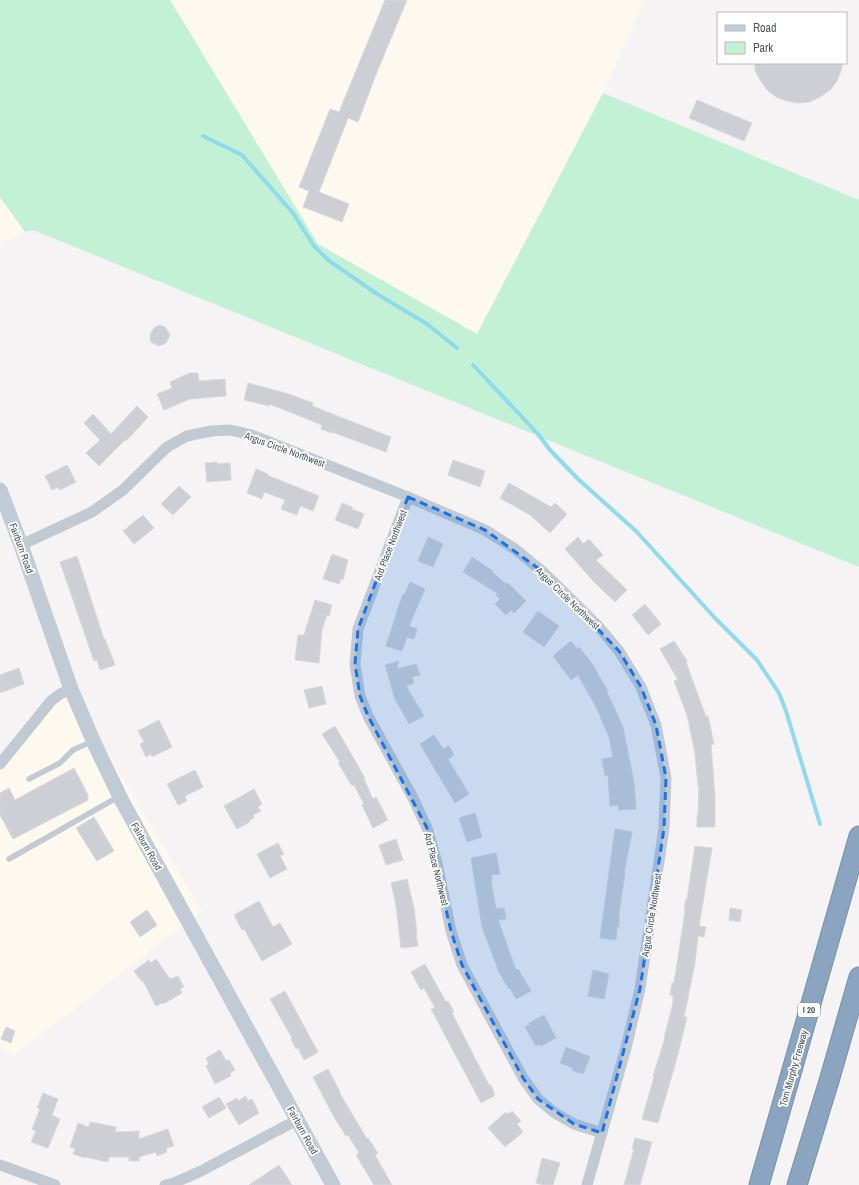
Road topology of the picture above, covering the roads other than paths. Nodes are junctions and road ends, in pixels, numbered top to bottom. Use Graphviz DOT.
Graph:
graph roads {
  1 [pos="408,497"];
  2 [pos="1,498"];
  3 [pos="21,545"];
  4 [pos="71,689"];
  5 [pos="93,741"];
  6 [pos="0,764"];
  7 [pos="29,779"];
  8 [pos="120,796"];
  9 [pos="859,836"];
  10 [pos="9,859"];
  11 [pos="859,977"];
  12 [pos="829,1080"];
  13 [pos="297,1120"];
  14 [pos="602,1133"];
  15 [pos="0,1165"];
  16 [pos="55,1185"];
  17 [pos="165,1185"];
  18 [pos="333,1185"];
  19 [pos="587,1185"];
  20 [pos="759,1185"];
  21 [pos="797,1185"];
  22 [pos="804,1185"];
  1 -- 3 [label="street, Argus Circle Northwest"];
  1 -- 14 [label="street, Ard Place Northwest"];
  1 -- 14 [label="street, Argus Circle Northwest"];
  2 -- 3 [label="street, Fairburn Road"];
  3 -- 4 [label="street, Fairburn Road"];
  4 -- 5 [label="street, Fairburn Road"];
  4 -- 6 [label="street"];
  5 -- 7 [label="lane"];
  5 -- 8 [label="street, Fairburn Road"];
  8 -- 10 [label="lane"];
  8 -- 13 [label="street, Fairburn Road"];
  9 -- 20 [label="highway, Tom Murphy Freeway / I 20"];
  11 -- 12 [label="highway"];
  12 -- 21 [label="highway"];
  12 -- 22 [label="highway"];
  13 -- 17 [label="street"];
  13 -- 18 [label="street, Fairburn Road"];
  14 -- 19 [label="street, Argus Circle Northwest"];
  15 -- 16 [label="street"];
}
